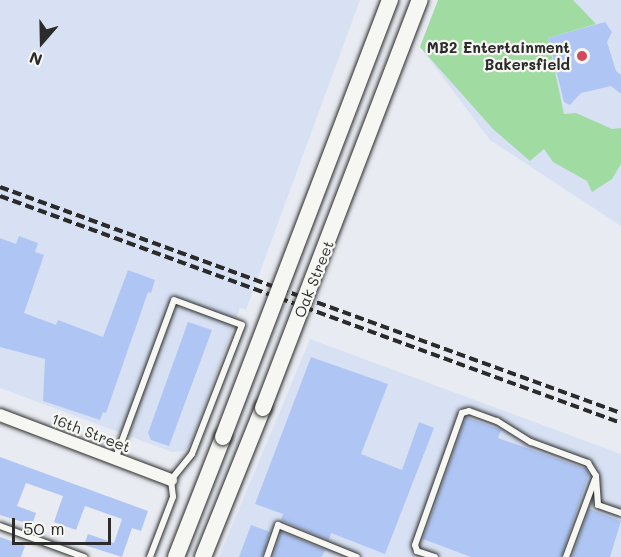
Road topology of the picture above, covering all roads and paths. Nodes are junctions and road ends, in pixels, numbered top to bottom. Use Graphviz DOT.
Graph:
graph roads {
  1 [pos="390,0"];
  2 [pos="420,0"];
  3 [pos="0,415"];
  4 [pos="116,457"];
  5 [pos="596,476"];
  6 [pos="171,480"];
  7 [pos="621,513"];
  8 [pos="0,526"];
  9 [pos="84,557"];
  10 [pos="150,557"];
  11 [pos="176,557"];
  12 [pos="203,557"];
  13 [pos="267,557"];
  14 [pos="357,557"];
  15 [pos="435,557"];
  16 [pos="566,557"];
  1 -- 11 [label="main road, Oak Street, bridge"];
  2 -- 12 [label="main road, Oak Street, bridge"];
  3 -- 4 [label="street, 16th Street"];
  4 -- 6 [label="street, 16th Street"];
  4 -- 6 [label="lane"];
  5 -- 7 [label="lane"];
  5 -- 15 [label="lane"];
  5 -- 16 [label="lane"];
  6 -- 10 [label="lane"];
  8 -- 9 [label="lane"];
  13 -- 14 [label="lane"];
}
